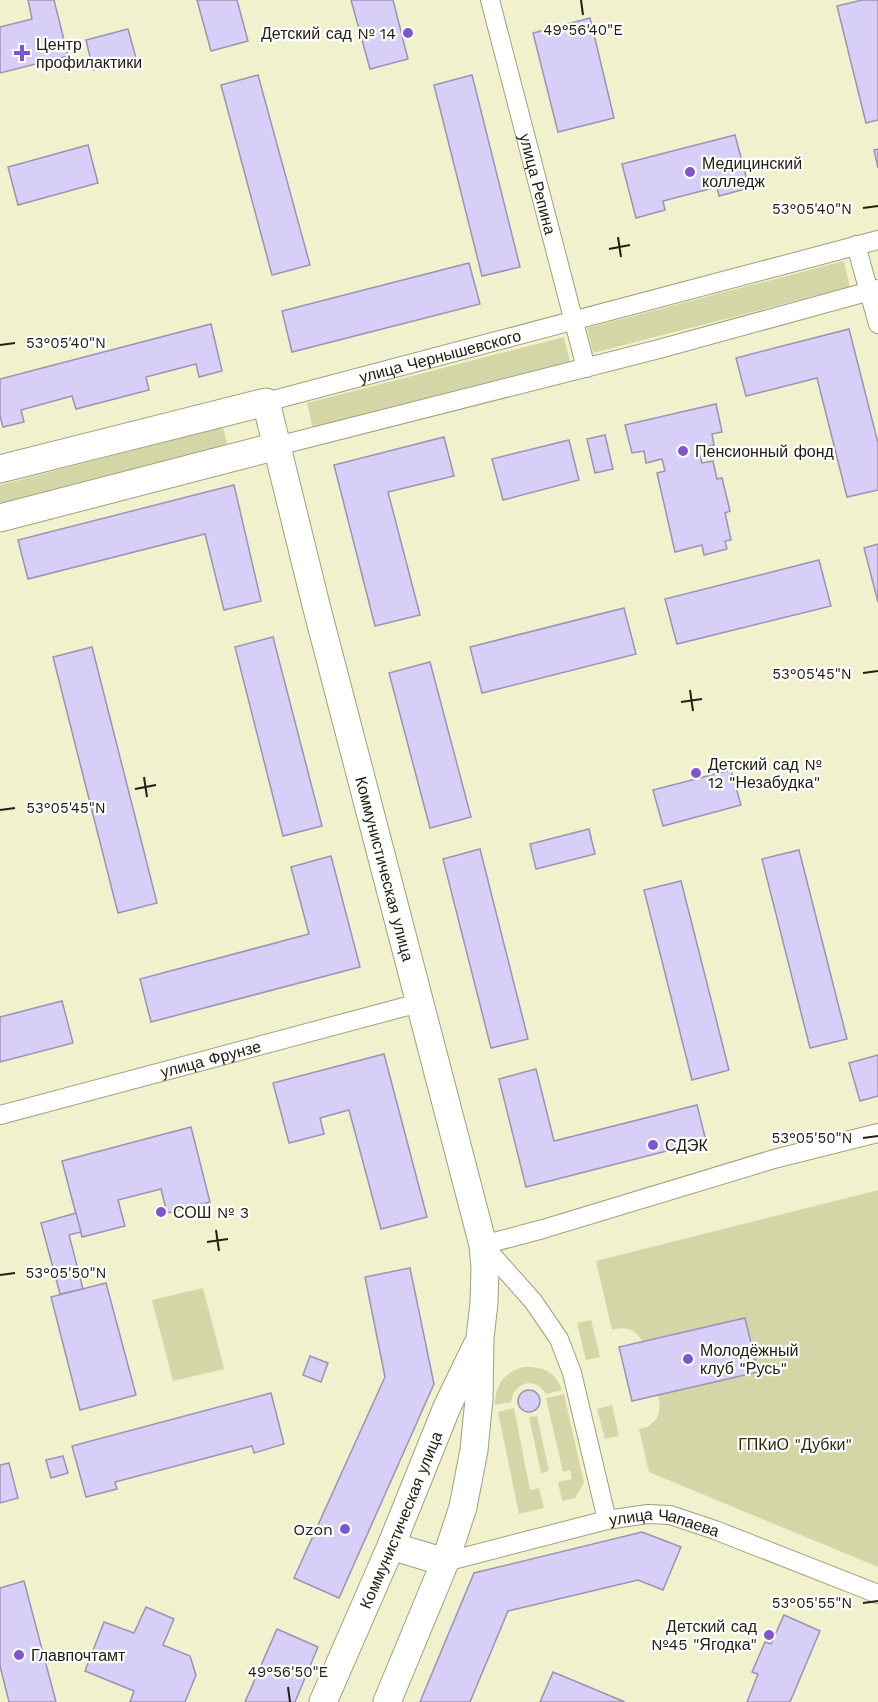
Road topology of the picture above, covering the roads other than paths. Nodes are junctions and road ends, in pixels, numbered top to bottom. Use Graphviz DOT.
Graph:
graph roads {
  1 [pos="490,0"];
  2 [pos="878,240"];
  3 [pos="856,245"];
  4 [pos="874,291"];
  5 [pos="574,319"];
  6 [pos="878,324"];
  7 [pos="586,368"];
  8 [pos="266,402"];
  9 [pos="278,446"];
  10 [pos="0,469"];
  11 [pos="0,518"];
  12 [pos="420,1003"];
  13 [pos="0,1115"];
  14 [pos="878,1133"];
  15 [pos="483,1245"];
  16 [pos="480,1338"];
  17 [pos="608,1520"];
  18 [pos="391,1546"];
  19 [pos="446,1562"];
  20 [pos="878,1594"];
  21 [pos="323,1702"];
  22 [pos="387,1702"];
  1 -- 5 [label="street, улица Репина"];
  2 -- 3 [label="street, улица Чернышевского"];
  3 -- 4 [label="street"];
  3 -- 5 [label="street, улица Чернышевского"];
  4 -- 6 [label="street"];
  4 -- 7 [label="street"];
  5 -- 7 [label="street, улица Репина"];
  5 -- 8 [label="street, улица Чернышевского"];
  7 -- 9 [label="street"];
  8 -- 9 [label="main road, Коммунистическая улица"];
  8 -- 10 [label="main road, улица Чернышевского"];
  9 -- 11 [label="main road"];
  9 -- 12 [label="main road, Коммунистическая улица"];
  12 -- 13 [label="street, улица Фрунзе"];
  12 -- 15 [label="main road, Коммунистическая улица"];
  14 -- 15 [label="street"];
  15 -- 16 [label="main road, Коммунистическая улица"];
  15 -- 17 [label="street"];
  16 -- 18 [label="main road, Коммунистическая улица"];
  16 -- 19 [label="main road, Коммунистическая улица"];
  17 -- 19 [label="street, улица Чапаева"];
  17 -- 20 [label="street, улица Чапаева"];
  18 -- 19 [label="main road"];
  18 -- 21 [label="main road, Коммунистическая улица"];
  19 -- 22 [label="main road, Коммунистическая улица"];
}
